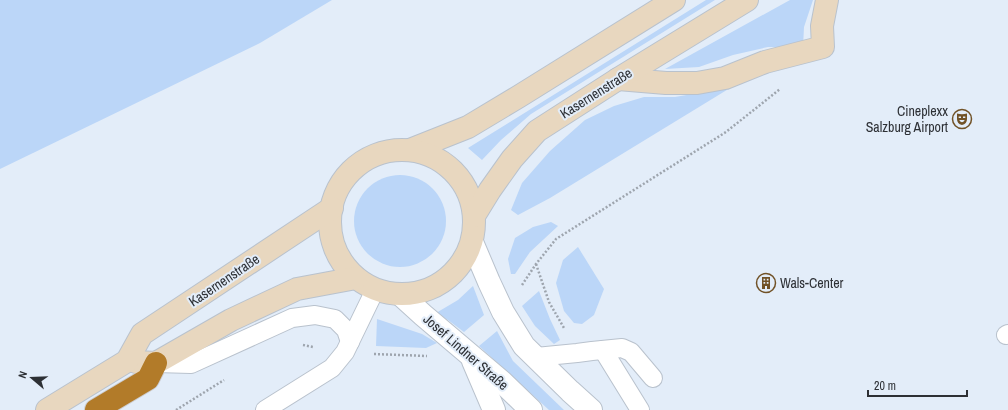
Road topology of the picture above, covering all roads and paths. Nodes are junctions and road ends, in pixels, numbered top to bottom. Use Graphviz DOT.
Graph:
graph roads {
  1 [pos="674,0"];
  2 [pos="747,0"];
  3 [pos="827,0"];
  4 [pos="618,79"];
  5 [pos="785,85"];
  6 [pos="410,150"];
  7 [pos="332,208"];
  8 [pos="474,216"];
  9 [pos="472,242"];
  10 [pos="356,278"];
  11 [pos="375,290"];
  12 [pos="401,295"];
  13 [pos="350,342"];
  14 [pos="603,350"];
  15 [pos="577,353"];
  16 [pos="471,356"];
  17 [pos="536,357"];
  18 [pos="127,361"];
  19 [pos="156,363"];
  20 [pos="653,378"];
  21 [pos="574,400"];
  22 [pos="48,410"];
  23 [pos="96,410"];
  24 [pos="265,410"];
  25 [pos="494,410"];
  26 [pos="531,410"];
  27 [pos="591,410"];
  28 [pos="640,410"];
  1 -- 6 [label="main road"];
  2 -- 4 [label="main road, Kasernenstraße"];
  3 -- 4 [label="main road"];
  4 -- 8 [label="main road, Kasernenstraße"];
  5 -- 15 [label="path"];
  6 -- 7 [label="main road"];
  6 -- 8 [label="main road"];
  7 -- 10 [label="main road"];
  7 -- 18 [label="main road, Kasernenstraße"];
  8 -- 9 [label="main road"];
  9 -- 12 [label="main road"];
  9 -- 17 [label="street"];
  10 -- 11 [label="main road"];
  10 -- 19 [label="main road"];
  11 -- 12 [label="main road"];
  11 -- 13 [label="lane"];
  12 -- 16 [label="street, Josef Lindner Straße"];
  13 -- 19 [label="lane"];
  13 -- 24 [label="lane"];
  14 -- 15 [label="lane"];
  14 -- 20 [label="lane"];
  14 -- 28 [label="lane"];
  15 -- 17 [label="lane"];
  16 -- 25 [label="street"];
  16 -- 26 [label="street, Josef Lindner Straße"];
  17 -- 21 [label="street"];
  18 -- 19 [label="main road"];
  18 -- 22 [label="main road, Kasernenstraße"];
  19 -- 23 [label="highway"];
  21 -- 27 [label="street"];
}
